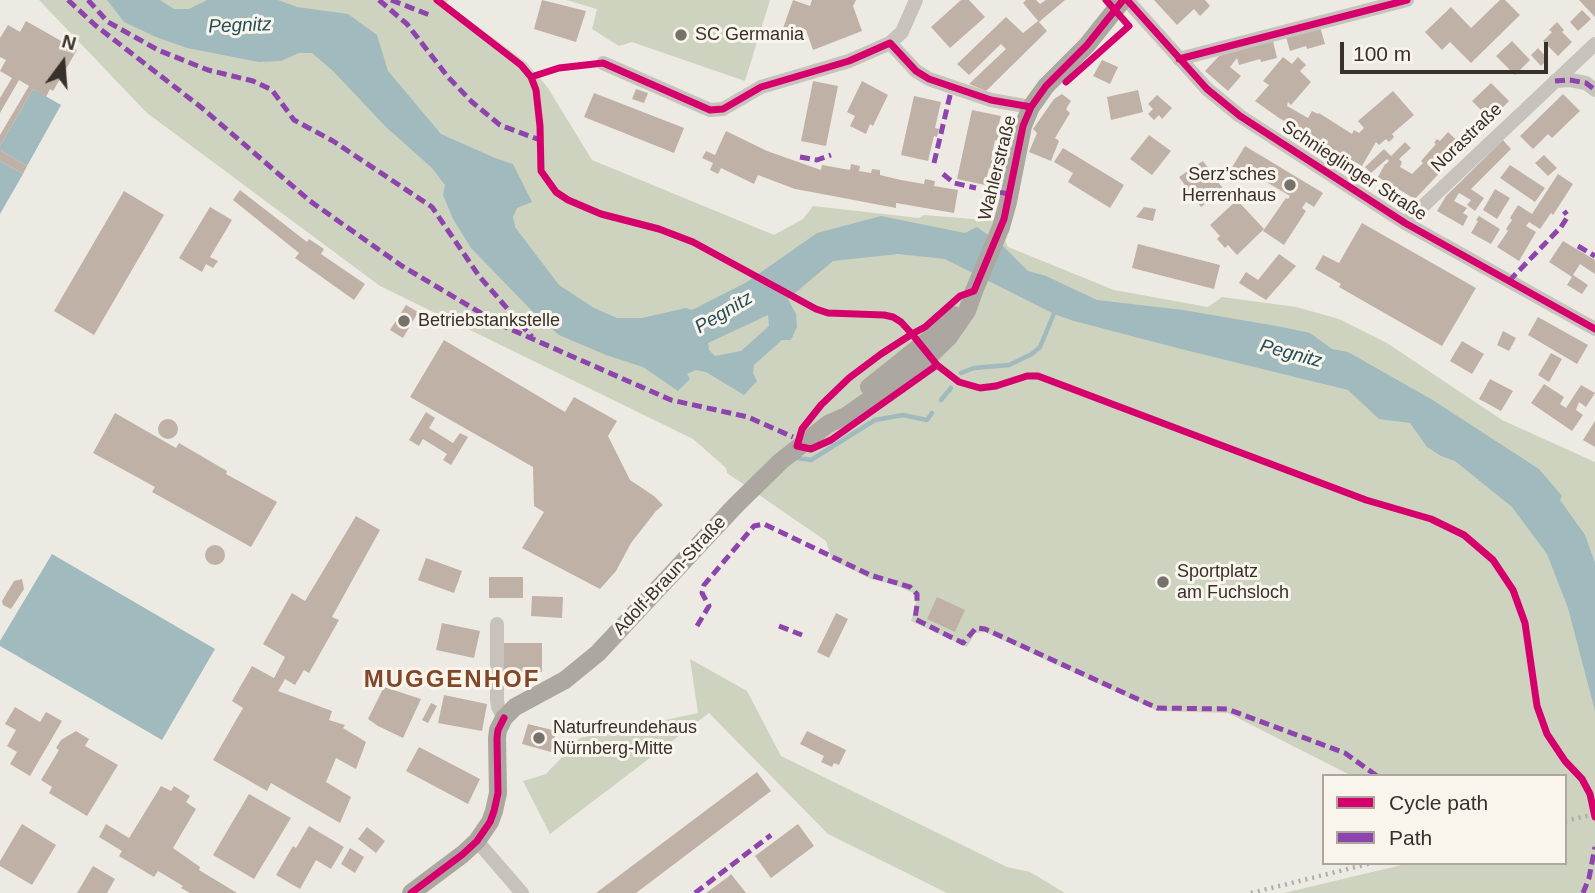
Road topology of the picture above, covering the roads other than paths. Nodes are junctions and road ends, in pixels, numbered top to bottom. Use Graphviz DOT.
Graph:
graph roads {
  1 [pos="916,0"];
  2 [pos="1125,0"];
  3 [pos="1408,0"];
  4 [pos="890,43"];
  5 [pos="1595,44"];
  6 [pos="1179,59"];
  7 [pos="603,63"];
  8 [pos="1555,80"];
  9 [pos="1595,89"];
  10 [pos="1031,107"];
  11 [pos="1405,223"];
  12 [pos="974,291"];
  13 [pos="1595,329"];
  14 [pos="497,624"];
  15 [pos="504,718"];
  16 [pos="477,841"];
  17 [pos="415,890"];
  18 [pos="401,893"];
  19 [pos="522,893"];
  1 -- 4 [label="street"];
  2 -- 6 [label="street, Schnieglinger Straße"];
  2 -- 10 [label="main road, Wahlerstraße"];
  3 -- 6 [label="street"];
  4 -- 7 [label="street"];
  4 -- 10 [label="street"];
  5 -- 8 [label="street, Norastraße"];
  6 -- 11 [label="street, Schnieglinger Straße"];
  8 -- 9 [label="street"];
  8 -- 11 [label="street, Norastraße"];
  10 -- 12 [label="main road, Wahlerstraße"];
  11 -- 13 [label="street, Schnieglinger Straße"];
  12 -- 15 [label="main road, Adolf-Braun-Straße"];
  14 -- 15 [label="street"];
  15 -- 16 [label="main road"];
  16 -- 17 [label="main road"];
  16 -- 19 [label="street"];
  17 -- 18 [label="main road"];
}
